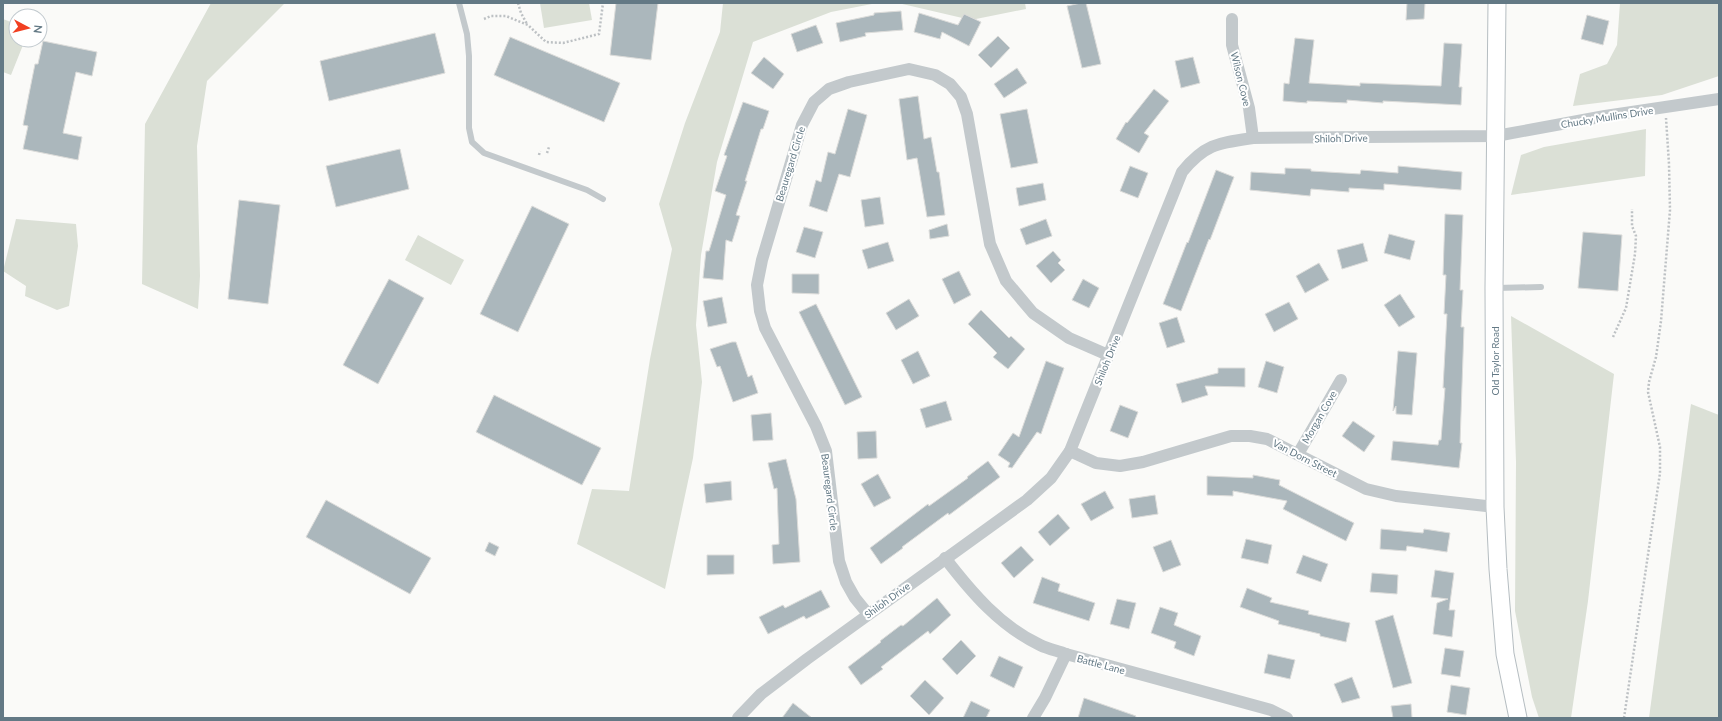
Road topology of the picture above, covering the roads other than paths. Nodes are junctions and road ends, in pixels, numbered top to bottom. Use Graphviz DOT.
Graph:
graph roads {
  1 [pos="459,3"];
  2 [pos="1497,3"];
  3 [pos="1232,19"];
  4 [pos="1719,99"];
  5 [pos="1496,136"];
  6 [pos="1253,138"];
  7 [pos="603,199"];
  8 [pos="1541,287"];
  9 [pos="1494,288"];
  10 [pos="1108,355"];
  11 [pos="1341,380"];
  12 [pos="1070,452"];
  13 [pos="1298,454"];
  14 [pos="1495,507"];
  15 [pos="946,558"];
  16 [pos="868,614"];
  17 [pos="1066,654"];
  18 [pos="738,718"];
  19 [pos="1033,718"];
  20 [pos="1287,718"];
  21 [pos="1518,718"];
  1 -- 7 [label="lane"];
  2 -- 5 [label="street, Old Taylor Road"];
  3 -- 6 [label="street, Wilson Cove"];
  4 -- 5 [label="street, Chucky Mullins Drive"];
  5 -- 6 [label="street, Shiloh Drive"];
  5 -- 9 [label="street, Old Taylor Road"];
  6 -- 10 [label="street, Shiloh Drive"];
  8 -- 9 [label="lane"];
  9 -- 14 [label="street, Old Taylor Road"];
  10 -- 12 [label="street, Shiloh Drive"];
  10 -- 16 [label="street, Beauregard Circle"];
  11 -- 13 [label="street, Morgan Cove"];
  12 -- 13 [label="street, Van Dorn Street"];
  12 -- 15 [label="street, Shiloh Drive"];
  13 -- 14 [label="street, Van Dorn Street"];
  14 -- 21 [label="street, Old Taylor Road"];
  15 -- 16 [label="street, Shiloh Drive"];
  15 -- 17 [label="street, Battle Lane"];
  16 -- 18 [label="street, Shiloh Drive"];
  17 -- 19 [label="street"];
  17 -- 20 [label="street, Battle Lane"];
}
